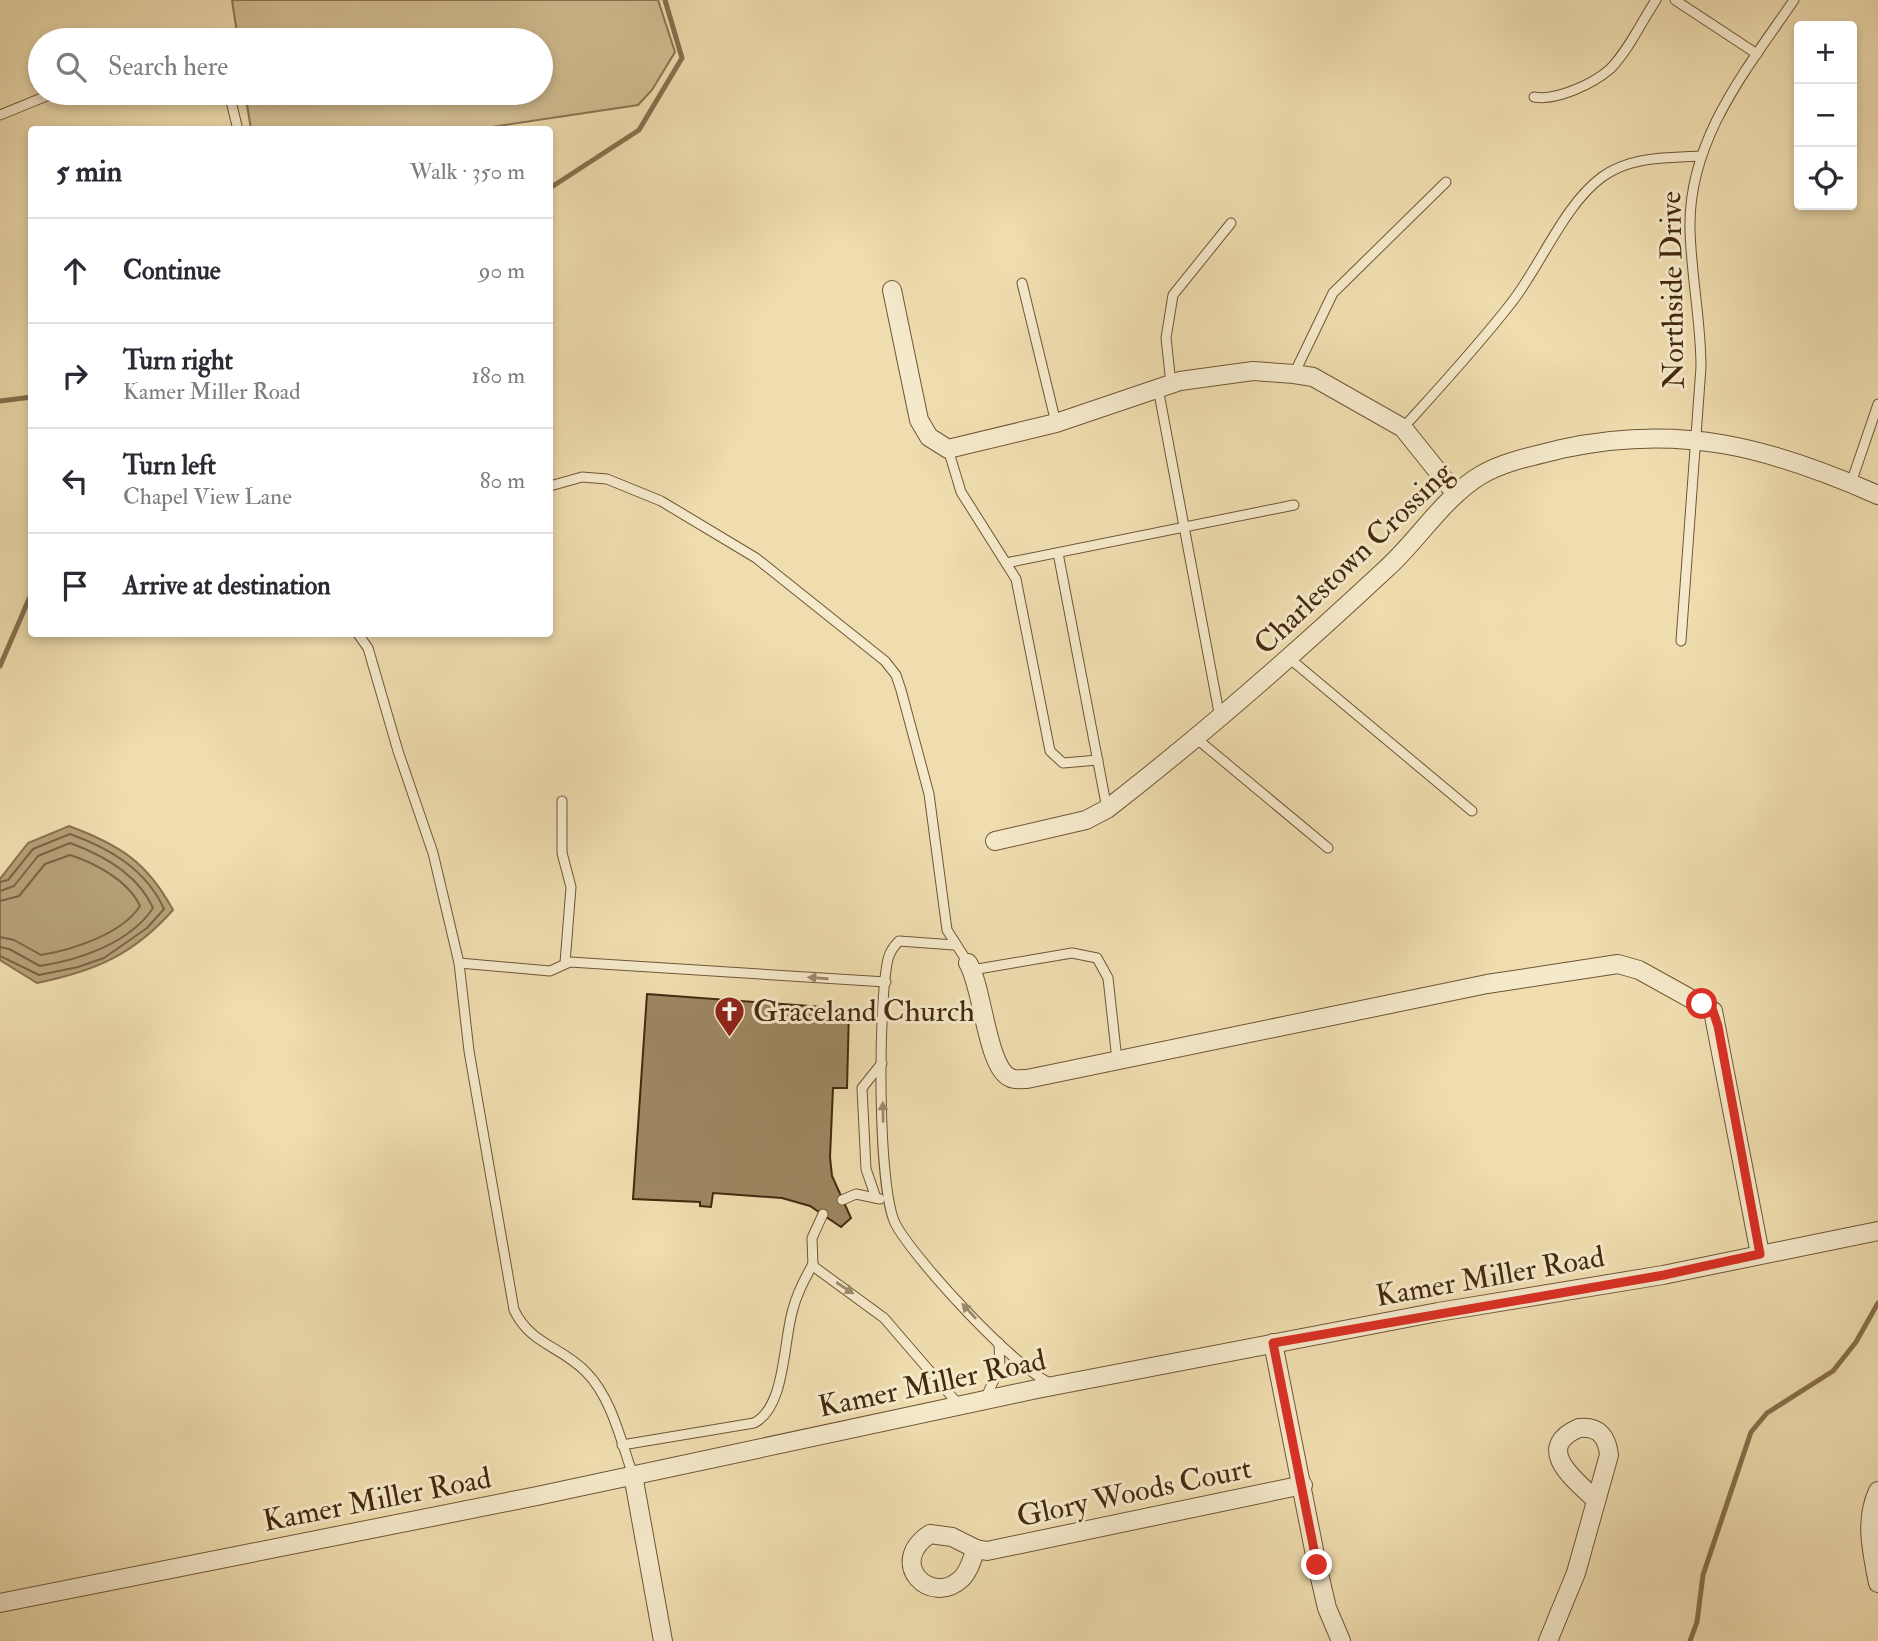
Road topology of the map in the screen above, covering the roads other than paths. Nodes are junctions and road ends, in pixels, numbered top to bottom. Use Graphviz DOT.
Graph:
graph roads {
  1 [pos="1656,0"];
  2 [pos="1675,0"];
  3 [pos="1794,0"];
  4 [pos="1757,54"];
  5 [pos="1534,97"];
  6 [pos="28,104"];
  7 [pos="232,105"];
  8 [pos="0,115"];
  9 [pos="237,126"];
  10 [pos="1700,156"];
  11 [pos="1446,182"];
  12 [pos="1231,223"];
  13 [pos="1022,283"];
  14 [pos="892,290"];
  15 [pos="1294,374"];
  16 [pos="1165,386"];
  17 [pos="1878,404"];
  18 [pos="1056,423"];
  19 [pos="1403,428"];
  20 [pos="1697,438"];
  21 [pos="947,449"];
  22 [pos="1851,484"];
  23 [pos="553,485"];
  24 [pos="1456,494"];
  25 [pos="1878,495"];
  26 [pos="1294,505"];
  27 [pos="1183,527"];
  28 [pos="1058,553"];
  29 [pos="1006,562"];
  30 [pos="360,637"];
  31 [pos="1681,640"];
  32 [pos="1289,658"];
  33 [pos="1220,720"];
  34 [pos="1197,739"];
  35 [pos="1098,760"];
  36 [pos="562,801"];
  37 [pos="1107,809"];
  38 [pos="1472,811"];
  39 [pos="995,841"];
  40 [pos="1328,848"];
  41 [pos="954,945"];
  42 [pos="459,963"];
  43 [pos="565,964"];
  44 [pos="970,966"];
  45 [pos="886,982"];
  46 [pos="1117,1060"];
  47 [pos="883,1063"];
  48 [pos="876,1198"];
  49 [pos="842,1200"];
  50 [pos="888,1202"];
  51 [pos="823,1214"];
  52 [pos="1878,1231"];
  53 [pos="1760,1254"];
  54 [pos="813,1264"];
  55 [pos="999,1343"];
  56 [pos="1273,1343"];
  57 [pos="1057,1385"];
  58 [pos="984,1400"];
  59 [pos="959,1406"];
  60 [pos="622,1445"];
  61 [pos="633,1475"];
  62 [pos="1303,1485"];
  63 [pos="1878,1491"];
  64 [pos="1596,1500"];
  65 [pos="976,1549"];
  66 [pos="1878,1583"];
  67 [pos="1,1599"];
  68 [pos="663,1641"];
  69 [pos="1341,1641"];
  70 [pos="1548,1641"];
  1 -- 5 [label="lane"];
  2 -- 4 [label="lane"];
  3 -- 4 [label="lane, Northside Drive"];
  4 -- 10 [label="lane, Northside Drive"];
  6 -- 8 [label="lane"];
  7 -- 9 [label="lane"];
  10 -- 19 [label="lane"];
  10 -- 20 [label="lane, Northside Drive"];
  11 -- 15 [label="lane"];
  12 -- 16 [label="lane"];
  13 -- 18 [label="lane"];
  14 -- 21 [label="street"];
  15 -- 16 [label="street"];
  15 -- 19 [label="street"];
  16 -- 18 [label="street"];
  16 -- 27 [label="lane"];
  17 -- 22 [label="lane"];
  18 -- 21 [label="street"];
  19 -- 24 [label="street"];
  20 -- 22 [label="street, Charlestown Crossing"];
  20 -- 24 [label="street, Charlestown Crossing"];
  20 -- 31 [label="lane, Northside Drive"];
  21 -- 29 [label="lane"];
  22 -- 25 [label="street, Charlestown Crossing"];
  23 -- 41 [label="lane"];
  24 -- 32 [label="street, Charlestown Crossing"];
  26 -- 27 [label="lane"];
  27 -- 28 [label="lane"];
  27 -- 33 [label="lane"];
  28 -- 29 [label="lane"];
  28 -- 35 [label="lane"];
  29 -- 35 [label="lane"];
  30 -- 42 [label="lane"];
  32 -- 33 [label="street, Charlestown Crossing"];
  32 -- 38 [label="lane"];
  33 -- 34 [label="street, Charlestown Crossing"];
  34 -- 37 [label="street, Charlestown Crossing"];
  34 -- 40 [label="lane"];
  35 -- 37 [label="lane"];
  36 -- 43 [label="lane"];
  37 -- 39 [label="street, Charlestown Crossing"];
  41 -- 44 [label="lane"];
  41 -- 45 [label="lane"];
  42 -- 43 [label="lane"];
  42 -- 60 [label="lane"];
  45 -- 43 [label="lane, one-way"];
  44 -- 46 [label="street"];
  44 -- 46 [label="lane"];
  45 -- 47 [label="lane"];
  46 -- 53 [label="street"];
  47 -- 48 [label="lane"];
  50 -- 47 [label="lane, one-way"];
  48 -- 49 [label="lane"];
  48 -- 50 [label="lane"];
  55 -- 50 [label="lane, one-way"];
  51 -- 54 [label="lane"];
  52 -- 53 [label="street, Kamer Miller Road"];
  53 -- 56 [label="street, Kamer Miller Road"];
  54 -- 59 [label="lane, one-way"];
  54 -- 60 [label="lane"];
  55 -- 57 [label="lane"];
  55 -- 58 [label="lane"];
  56 -- 57 [label="street, Kamer Miller Road"];
  56 -- 62 [label="street"];
  57 -- 58 [label="street, Kamer Miller Road"];
  58 -- 59 [label="street, Kamer Miller Road"];
  59 -- 61 [label="street, Kamer Miller Road"];
  60 -- 61 [label="lane"];
  61 -- 67 [label="street, Kamer Miller Road"];
  61 -- 68 [label="street"];
  62 -- 65 [label="street, Glory Woods Court"];
  62 -- 69 [label="street"];
  63 -- 66 [label="street"];
  64 -- 70 [label="street"];
}
